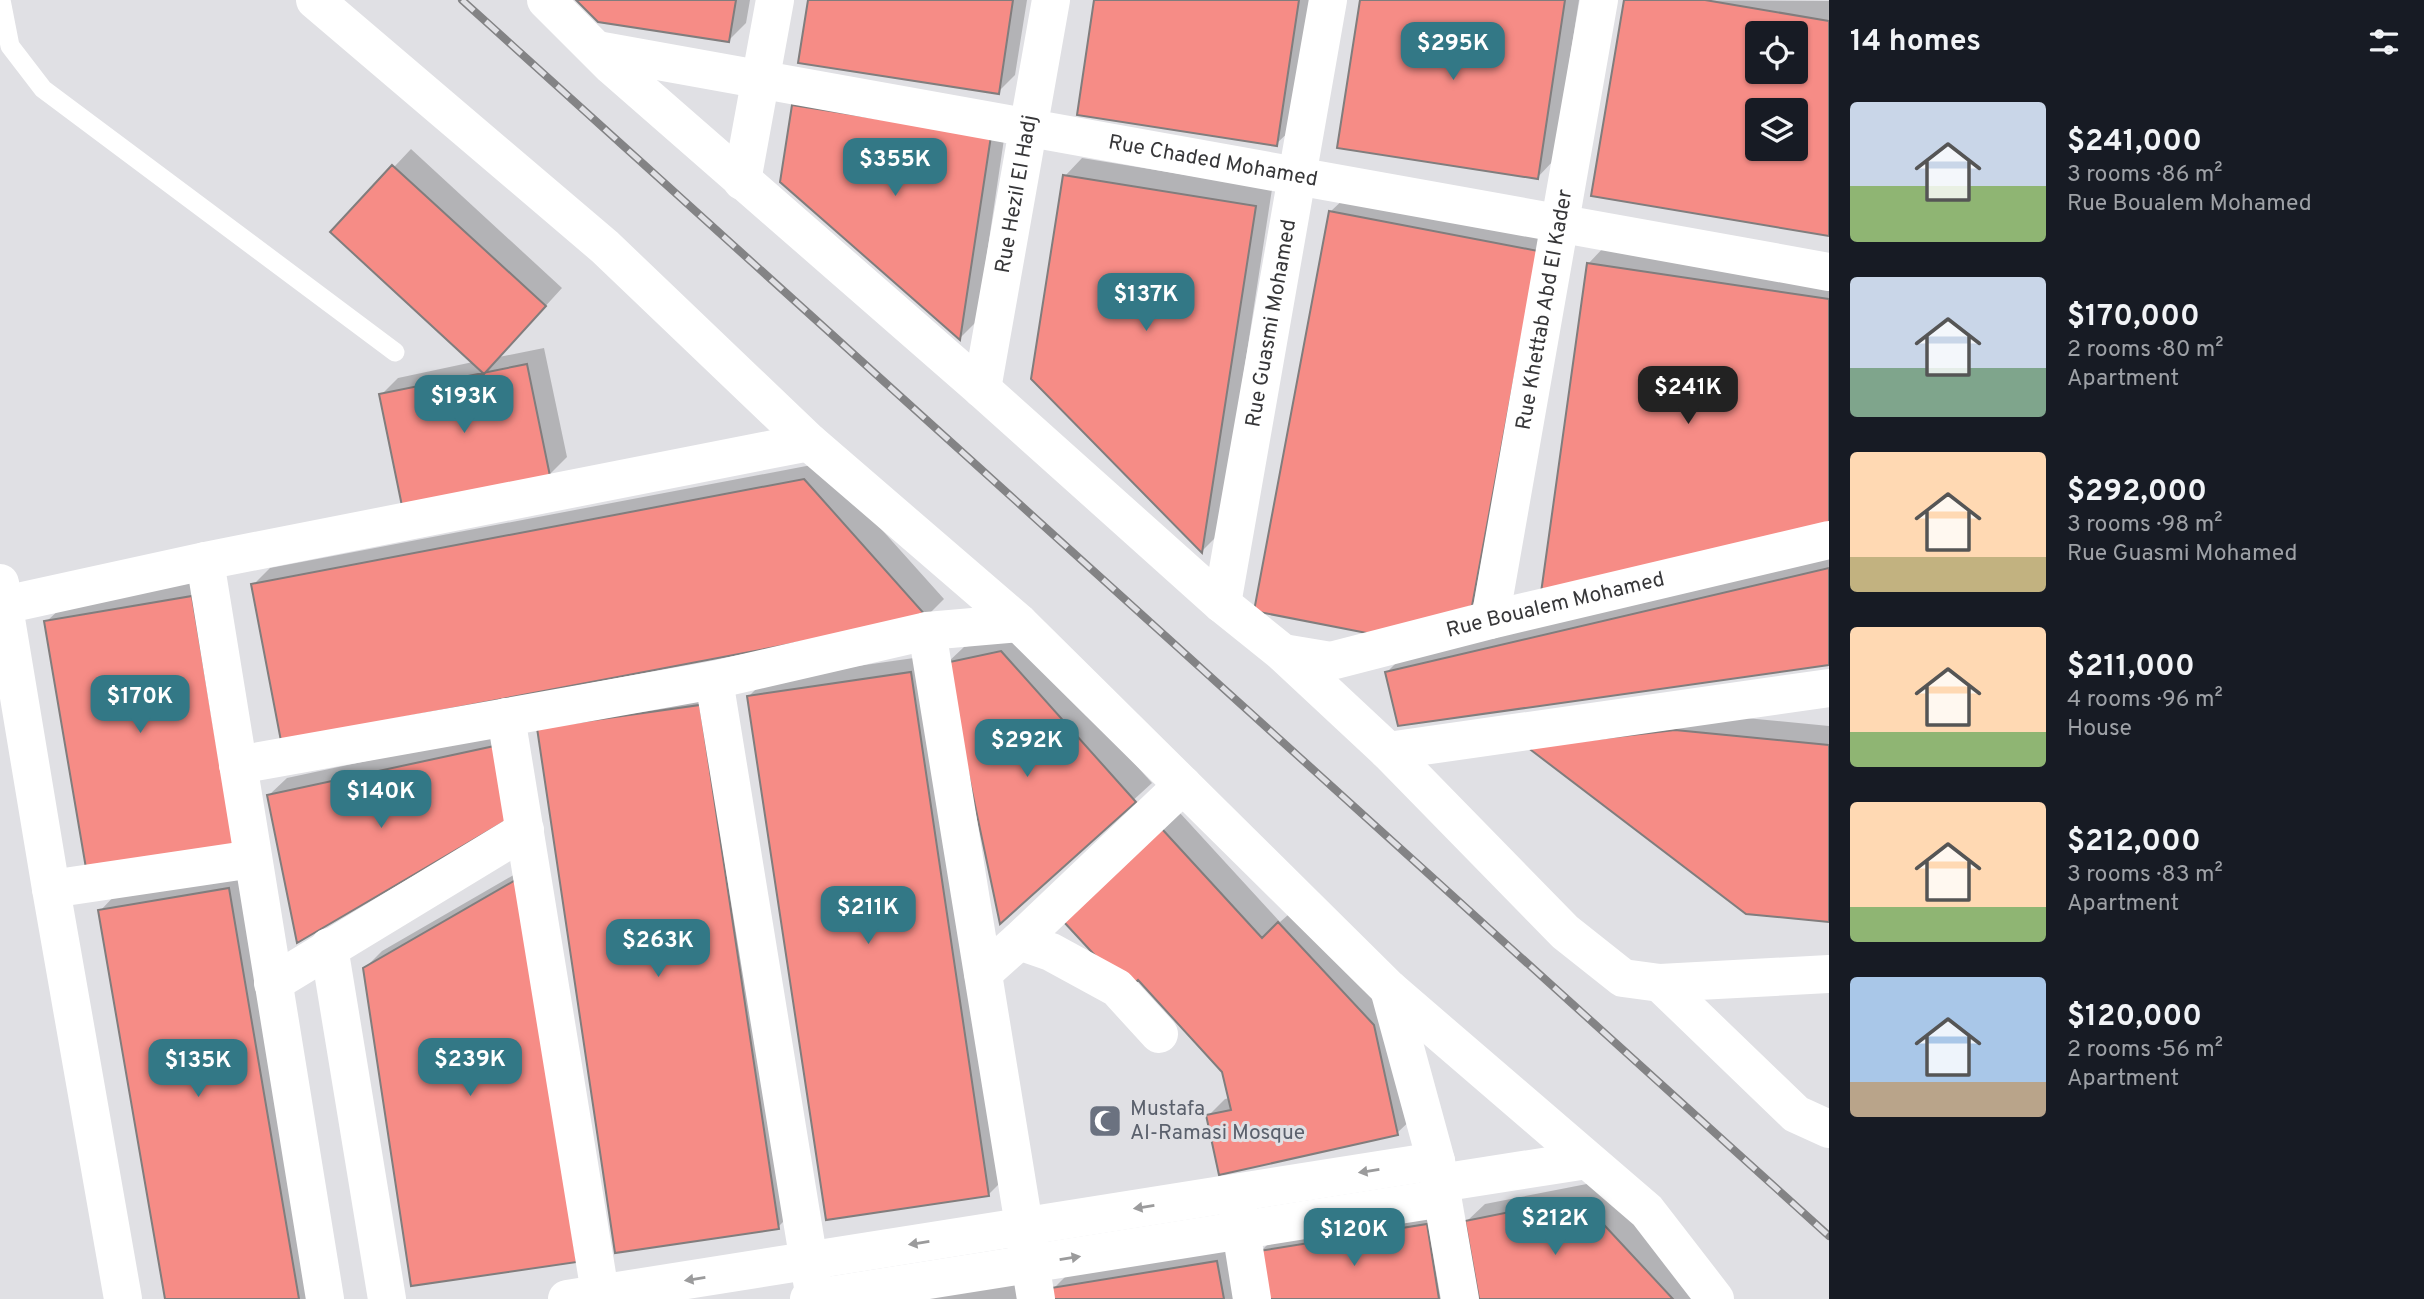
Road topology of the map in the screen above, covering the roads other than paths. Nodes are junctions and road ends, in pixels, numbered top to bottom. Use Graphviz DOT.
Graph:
graph roads {
  1 [pos="1,0"];
  2 [pos="315,0"];
  3 [pos="547,0"];
  4 [pos="775,0"];
  5 [pos="1051,0"];
  6 [pos="1328,0"];
  7 [pos="1599,0"];
  8 [pos="597,50"];
  9 [pos="761,79"];
  10 [pos="1028,128"];
  11 [pos="1298,176"];
  12 [pos="743,181"];
  13 [pos="1560,224"];
  14 [pos="1829,272"];
  15 [pos="395,352"];
  16 [pos="982,389"];
  17 [pos="810,442"];
  18 [pos="1829,540"];
  19 [pos="205,561"];
  20 [pos="2,594"];
  21 [pos="1222,604"];
  22 [pos="1490,620"];
  23 [pos="1019,623"];
  24 [pos="927,631"];
  25 [pos="1283,653"];
  26 [pos="713,680"];
  27 [pos="1829,688"];
  28 [pos="506,717"];
  29 [pos="1388,751"];
  30 [pos="238,765"];
  31 [pos="1183,785"];
  32 [pos="525,830"];
  33 [pos="253,859"];
  34 [pos="51,889"];
  35 [pos="1019,941"];
  36 [pos="329,947"];
  37 [pos="983,972"];
  38 [pos="1829,974"];
  39 [pos="273,983"];
  40 [pos="1660,983"];
  41 [pos="1389,989"];
  42 [pos="1159,1034"];
  43 [pos="1829,1129"];
  44 [pos="1587,1160"];
  45 [pos="1440,1181"];
  46 [pos="1235,1193"];
  47 [pos="1024,1226"];
  48 [pos="1241,1230"];
  49 [pos="808,1261"];
  50 [pos="1033,1282"];
  51 [pos="590,1297"];
  52 [pos="123,1299"];
  53 [pos="325,1299"];
  54 [pos="387,1299"];
  55 [pos="813,1299"];
  56 [pos="1252,1299"];
  57 [pos="1460,1299"];
  58 [pos="1715,1299"];
  1 -- 15 [label="lane"];
  2 -- 17 [label="street"];
  3 -- 8 [label="street"];
  4 -- 9 [label="street"];
  5 -- 10 [label="street, Rue Hezil El Hadj"];
  6 -- 11 [label="street, Rue Guasmi Mohamed"];
  7 -- 13 [label="street, Rue Khettab Abd El Kader"];
  8 -- 9 [label="street, Rue Chaded Mohamed"];
  8 -- 12 [label="street"];
  9 -- 10 [label="street, Rue Chaded Mohamed"];
  9 -- 12 [label="street"];
  10 -- 11 [label="street, Rue Chaded Mohamed"];
  10 -- 16 [label="street, Rue Hezil El Hadj"];
  11 -- 13 [label="street, Rue Chaded Mohamed"];
  11 -- 21 [label="street, Rue Guasmi Mohamed"];
  12 -- 16 [label="street"];
  13 -- 14 [label="street, Rue Chaded Mohamed"];
  13 -- 22 [label="street, Rue Khettab Abd El Kader"];
  16 -- 21 [label="street"];
  17 -- 19 [label="street"];
  17 -- 23 [label="street"];
  18 -- 22 [label="street, Rue Boualem Mohamed"];
  19 -- 20 [label="street"];
  19 -- 30 [label="street"];
  20 -- 34 [label="street"];
  21 -- 25 [label="street"];
  22 -- 25 [label="street, Rue Boualem Mohamed"];
  23 -- 24 [label="street"];
  23 -- 31 [label="street"];
  24 -- 26 [label="street"];
  24 -- 37 [label="street"];
  25 -- 29 [label="street"];
  26 -- 28 [label="street"];
  26 -- 49 [label="street"];
  27 -- 29 [label="street"];
  28 -- 30 [label="street"];
  28 -- 32 [label="street"];
  29 -- 40 [label="street"];
  30 -- 33 [label="street"];
  31 -- 35 [label="street"];
  31 -- 41 [label="street"];
  32 -- 36 [label="street"];
  32 -- 51 [label="street"];
  33 -- 34 [label="street"];
  33 -- 39 [label="street"];
  34 -- 52 [label="street"];
  35 -- 37 [label="street"];
  35 -- 42 [label="street"];
  36 -- 39 [label="street"];
  36 -- 54 [label="street"];
  37 -- 47 [label="street"];
  38 -- 40 [label="street"];
  39 -- 53 [label="street"];
  40 -- 43 [label="street"];
  41 -- 44 [label="street"];
  41 -- 45 [label="street"];
  44 -- 45 [label="street"];
  44 -- 58 [label="street"];
  45 -- 46 [label="street, one-way"];
  45 -- 48 [label="street"];
  45 -- 57 [label="street"];
  46 -- 47 [label="street, one-way"];
  46 -- 48 [label="street"];
  47 -- 49 [label="street, one-way"];
  47 -- 50 [label="street"];
  50 -- 48 [label="street, one-way"];
  48 -- 56 [label="street"];
  49 -- 51 [label="street, one-way"];
  49 -- 55 [label="street"];
  50 -- 55 [label="street"];
}
